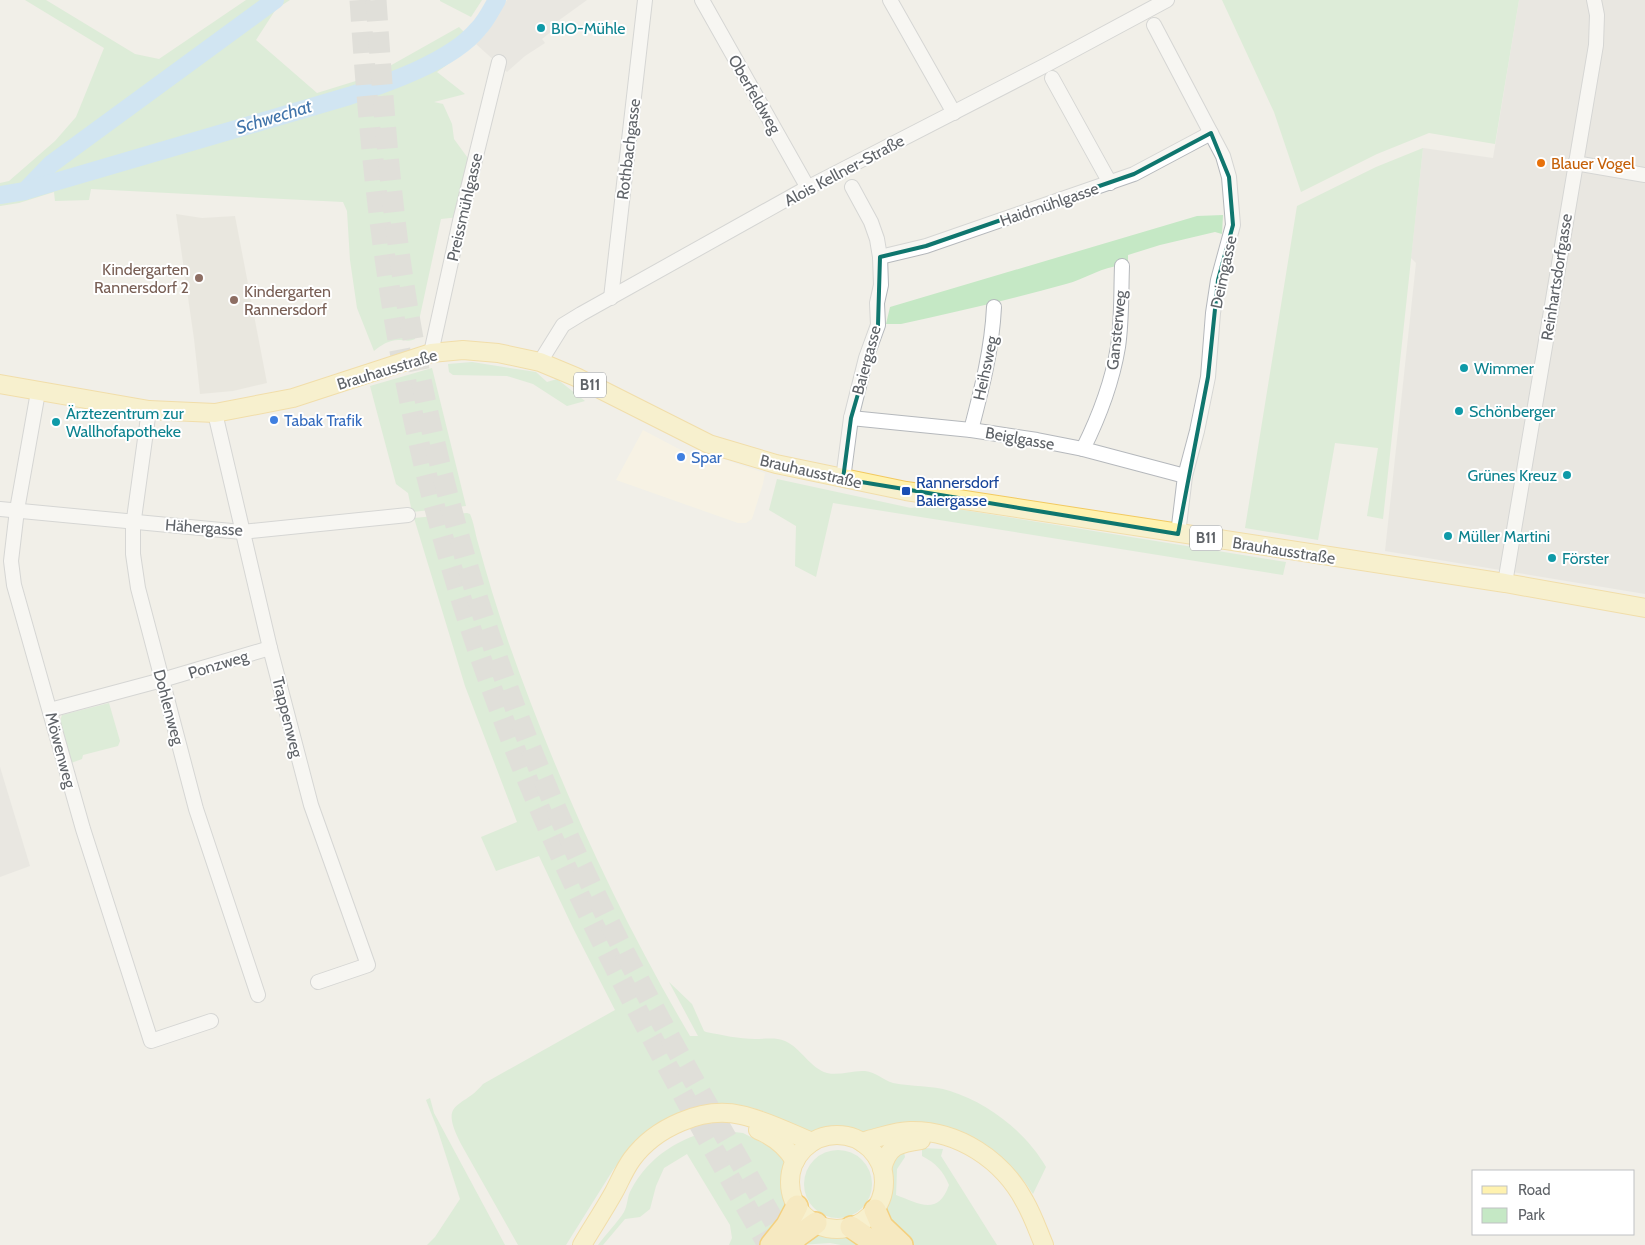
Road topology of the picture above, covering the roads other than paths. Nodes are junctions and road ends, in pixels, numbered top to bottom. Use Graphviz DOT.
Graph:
graph roads {
  1 [pos="645,0"];
  2 [pos="702,0"];
  3 [pos="890,0"];
  4 [pos="1167,0"];
  5 [pos="1594,0"];
  6 [pos="1154,25"];
  7 [pos="499,62"];
  8 [pos="1052,78"];
  9 [pos="954,113"];
  10 [pos="1211,133"];
  11 [pos="1575,163"];
  12 [pos="1645,175"];
  13 [pos="1110,183"];
  14 [pos="852,187"];
  15 [pos="808,188"];
  16 [pos="880,257"];
  17 [pos="1122,266"];
  18 [pos="610,298"];
  19 [pos="994,306"];
  20 [pos="431,353"];
  21 [pos="540,362"];
  22 [pos="0,384"];
  23 [pos="38,392"];
  24 [pos="149,410"];
  25 [pos="215,413"];
  26 [pos="851,418"];
  27 [pos="971,430"];
  28 [pos="1083,449"];
  29 [pos="1185,476"];
  30 [pos="843,479"];
  31 [pos="0,508"];
  32 [pos="16,510"];
  33 [pos="408,515"];
  34 [pos="134,521"];
  35 [pos="242,532"];
  36 [pos="1178,534"];
  37 [pos="1505,583"];
  38 [pos="1645,608"];
  39 [pos="270,648"];
  40 [pos="162,680"];
  41 [pos="50,710"];
  42 [pos="318,982"];
  43 [pos="258,995"];
  44 [pos="210,1021"];
  45 [pos="949,1137"];
  46 [pos="812,1142"];
  47 [pos="862,1142"];
  48 [pos="795,1161"];
  49 [pos="882,1169"];
  50 [pos="614,1191"];
  51 [pos="797,1206"];
  52 [pos="875,1210"];
  53 [pos="816,1223"];
  54 [pos="851,1227"];
  55 [pos="582,1245"];
  56 [pos="771,1245"];
  57 [pos="790,1245"];
  58 [pos="877,1245"];
  59 [pos="902,1245"];
  60 [pos="1044,1245"];
  1 -- 18 [label="street, Rothbachgasse"];
  2 -- 15 [label="street, Oberfeldweg"];
  3 -- 9 [label="street"];
  4 -- 9 [label="street, Alois Kellner-Straße"];
  5 -- 11 [label="street, Reinhartsdorfgasse"];
  6 -- 10 [label="street, Deimgasse"];
  7 -- 20 [label="street, Preissmühlgasse"];
  8 -- 13 [label="street"];
  9 -- 15 [label="street, Alois Kellner-Straße"];
  10 -- 13 [label="street, Haidmühlgasse"];
  10 -- 29 [label="street, Deimgasse"];
  11 -- 12 [label="street"];
  11 -- 37 [label="street, Reinhartsdorfgasse"];
  13 -- 16 [label="street, Haidmühlgasse"];
  14 -- 16 [label="street, Baiergasse"];
  15 -- 18 [label="street, Alois Kellner-Straße"];
  16 -- 26 [label="street, Baiergasse"];
  17 -- 28 [label="street, Gansterweg"];
  18 -- 21 [label="street, Alois Kellner-Straße"];
  19 -- 27 [label="street, Heihsweg"];
  20 -- 21 [label="main road, Brauhausstraße / B11"];
  20 -- 25 [label="main road, Brauhausstraße / B11"];
  21 -- 30 [label="main road, Brauhausstraße / B11"];
  22 -- 23 [label="main road, Brauhausstraße / B11"];
  23 -- 24 [label="main road, Brauhausstraße / B11"];
  23 -- 32 [label="street, Möwenweg"];
  24 -- 25 [label="main road, Brauhausstraße / B11"];
  24 -- 34 [label="street, Dohlenweg"];
  25 -- 35 [label="street, Trappenweg"];
  26 -- 27 [label="street, Beiglgasse"];
  26 -- 30 [label="street, Baiergasse"];
  27 -- 28 [label="street, Beiglgasse"];
  28 -- 29 [label="street, Beiglgasse"];
  29 -- 36 [label="street, Deimgasse"];
  30 -- 36 [label="main road, Brauhausstraße / B11"];
  31 -- 32 [label="street, Hähergasse"];
  32 -- 34 [label="street, Hähergasse"];
  32 -- 41 [label="street, Möwenweg"];
  33 -- 35 [label="street, Hähergasse"];
  34 -- 35 [label="street, Hähergasse"];
  34 -- 40 [label="street, Dohlenweg"];
  35 -- 39 [label="street, Trappenweg"];
  36 -- 37 [label="main road, Brauhausstraße / B11"];
  37 -- 38 [label="main road, Brauhausstraße / B11"];
  39 -- 40 [label="street, Ponzweg"];
  39 -- 42 [label="street, Trappenweg"];
  40 -- 41 [label="street, Ponzweg"];
  40 -- 43 [label="street, Dohlenweg"];
  41 -- 44 [label="street, Möwenweg"];
  45 -- 47 [label="main road"];
  45 -- 49 [label="main road"];
  45 -- 60 [label="main road"];
  46 -- 47 [label="main road"];
  46 -- 48 [label="main road"];
  46 -- 50 [label="main road"];
  47 -- 49 [label="main road"];
  48 -- 50 [label="main road"];
  48 -- 51 [label="main road"];
  49 -- 52 [label="main road"];
  50 -- 55 [label="main road"];
  51 -- 53 [label="main road"];
  51 -- 56 [label="highway"];
  52 -- 54 [label="main road"];
  52 -- 59 [label="highway"];
  53 -- 54 [label="main road"];
  53 -- 57 [label="highway"];
  54 -- 58 [label="highway"];
}
